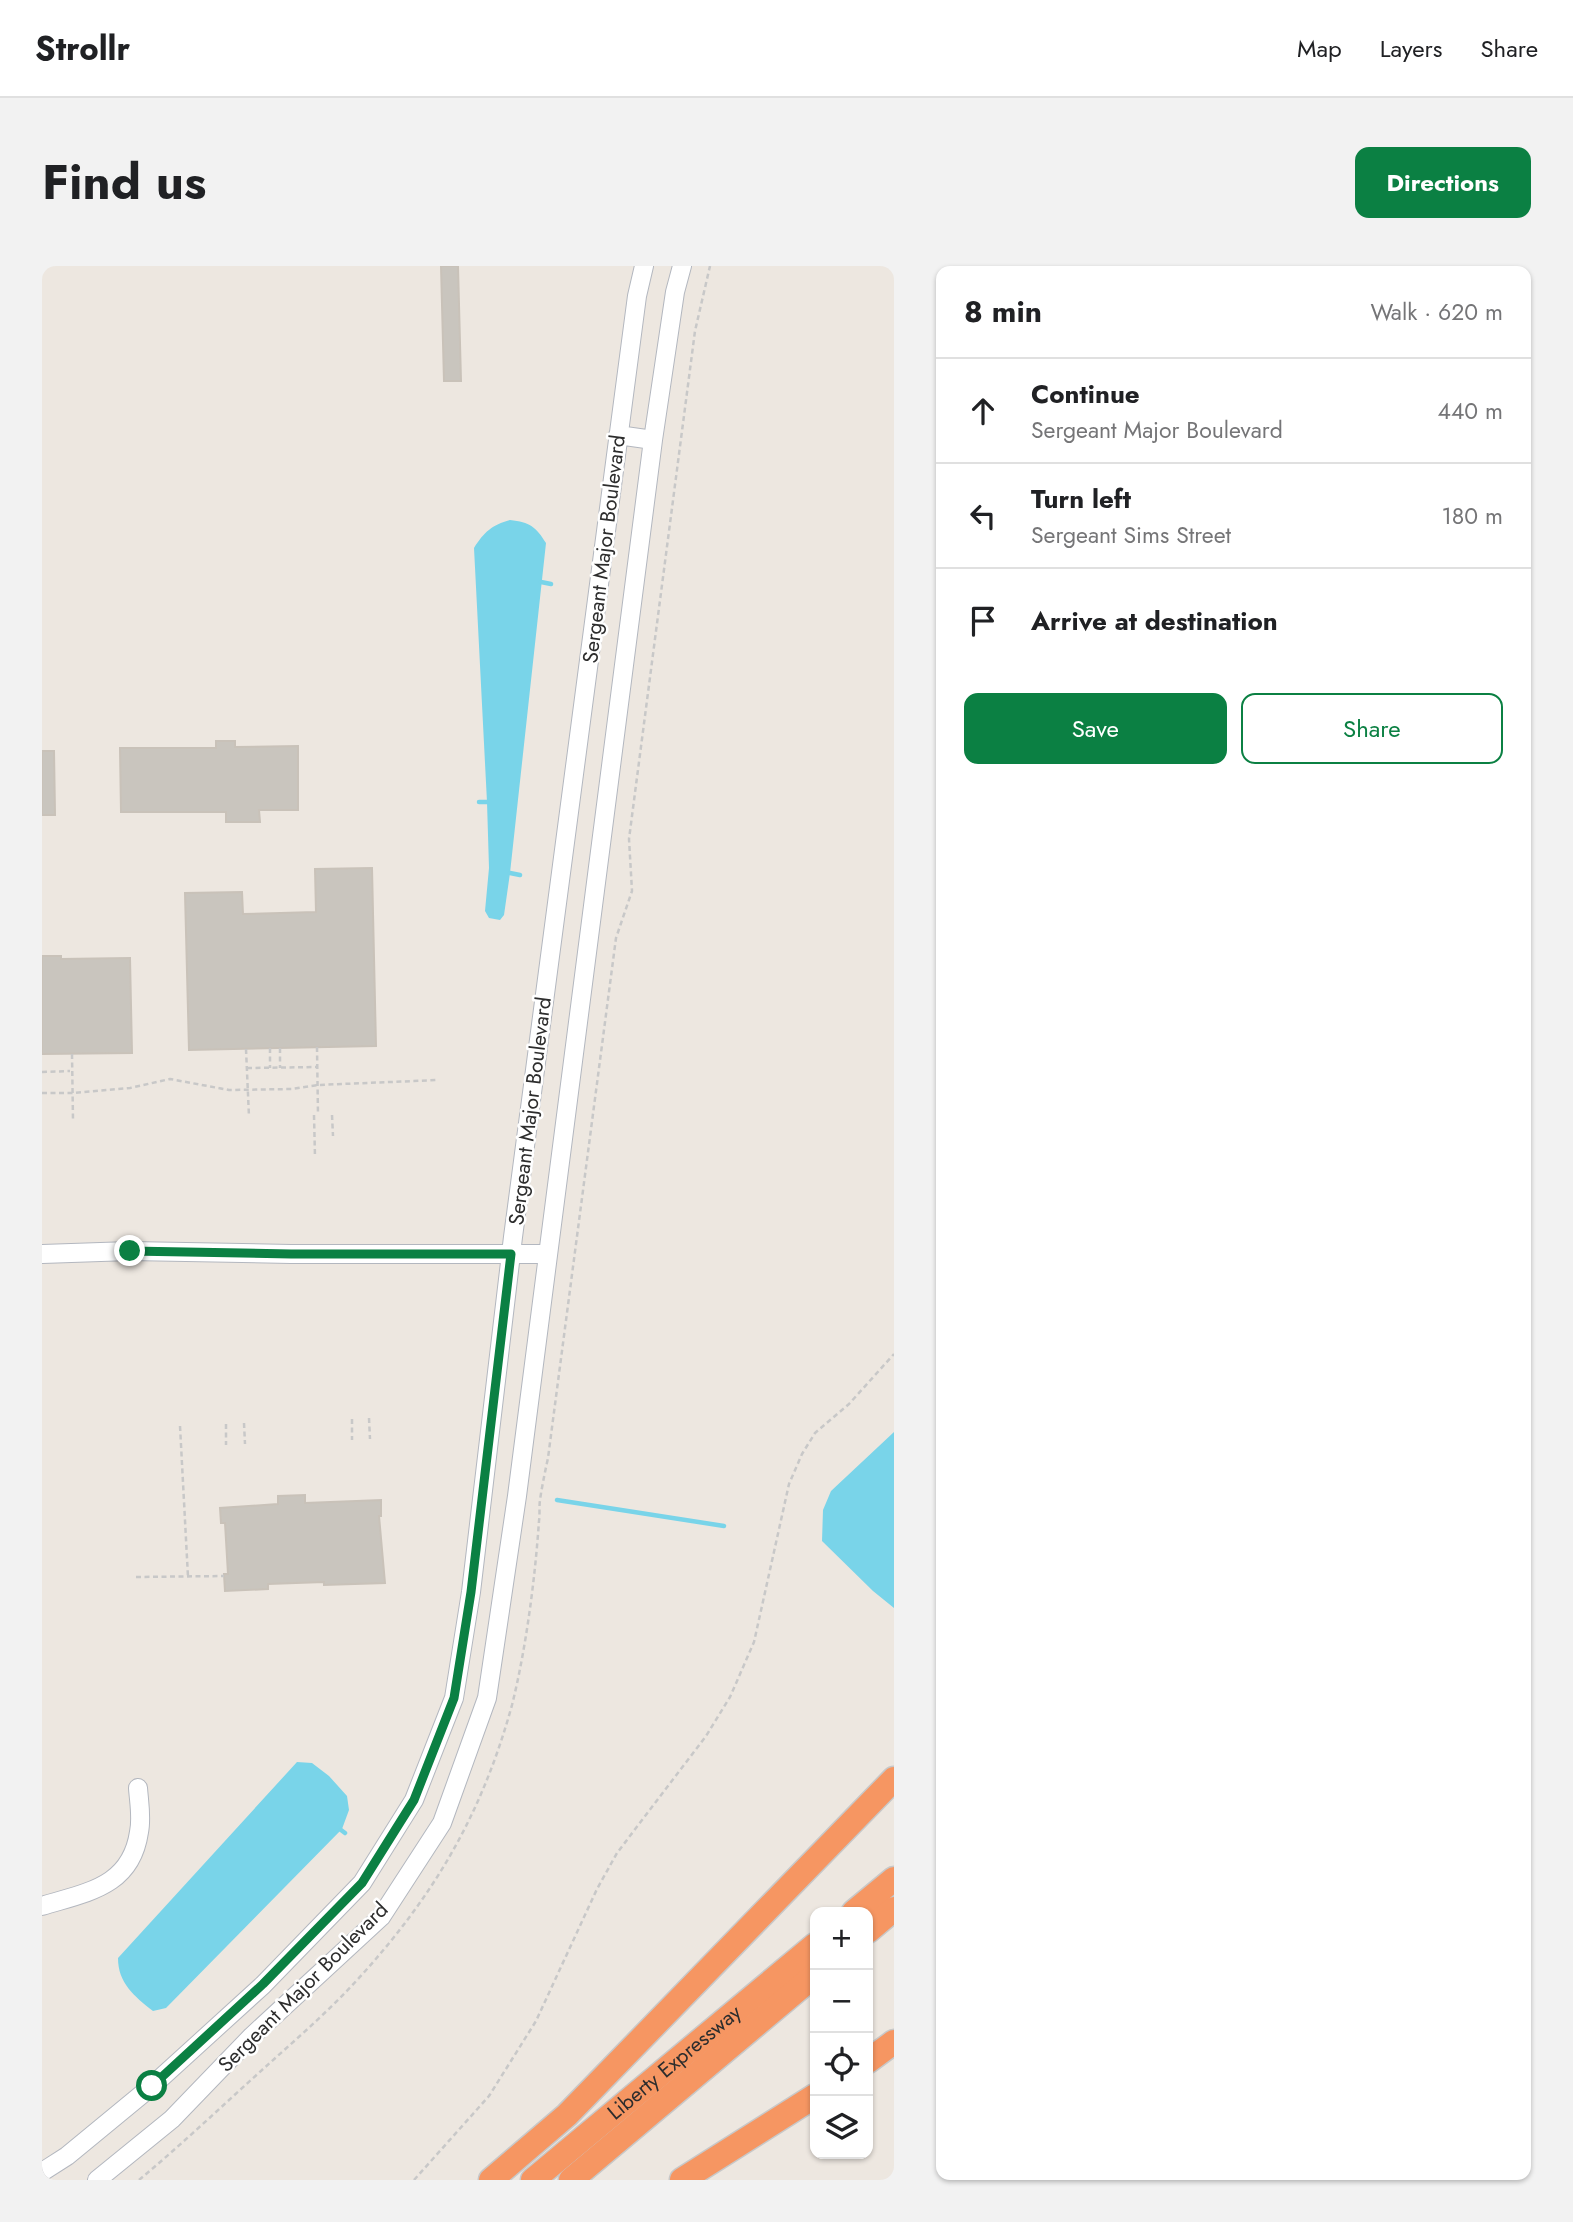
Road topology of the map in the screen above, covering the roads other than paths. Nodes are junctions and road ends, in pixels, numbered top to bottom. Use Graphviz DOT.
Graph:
graph roads {
  1 [pos="644,266"];
  2 [pos="682,266"];
  3 [pos="618,435"];
  4 [pos="653,440"];
  5 [pos="42,1254"];
  6 [pos="511,1254"];
  7 [pos="548,1254"];
  8 [pos="894,1779"];
  9 [pos="138,1788"];
  10 [pos="894,1879"];
  11 [pos="42,1906"];
  12 [pos="860,1907"];
  13 [pos="894,1909"];
  14 [pos="873,1927"];
  15 [pos="810,1948"];
  16 [pos="810,1979"];
  17 [pos="229,2016"];
  18 [pos="252,2036"];
  19 [pos="894,2042"];
  20 [pos="873,2057"];
  21 [pos="810,2099"];
  22 [pos="42,2172"];
  23 [pos="97,2180"];
  24 [pos="491,2180"];
  25 [pos="533,2180"];
  26 [pos="570,2180"];
  27 [pos="682,2180"];
  1 -- 3 [label="street, Sergeant Major Boulevard"];
  2 -- 4 [label="street, Sergeant Major Boulevard"];
  3 -- 4 [label="street"];
  3 -- 6 [label="street, Sergeant Major Boulevard"];
  4 -- 7 [label="street, Sergeant Major Boulevard"];
  5 -- 6 [label="street"];
  6 -- 7 [label="street"];
  6 -- 17 [label="street, Sergeant Major Boulevard"];
  7 -- 18 [label="street, Sergeant Major Boulevard"];
  8 -- 24 [label="highway"];
  9 -- 11 [label="street"];
  10 -- 12 [label="highway"];
  13 -- 14 [label="highway"];
  15 -- 25 [label="highway, Liberty Expressway"];
  16 -- 26 [label="highway, Liberty Expressway"];
  17 -- 18 [label="street"];
  17 -- 22 [label="street, Sergeant Major Boulevard"];
  18 -- 23 [label="street, Sergeant Major Boulevard"];
  19 -- 20 [label="highway"];
  21 -- 27 [label="highway"];
}
